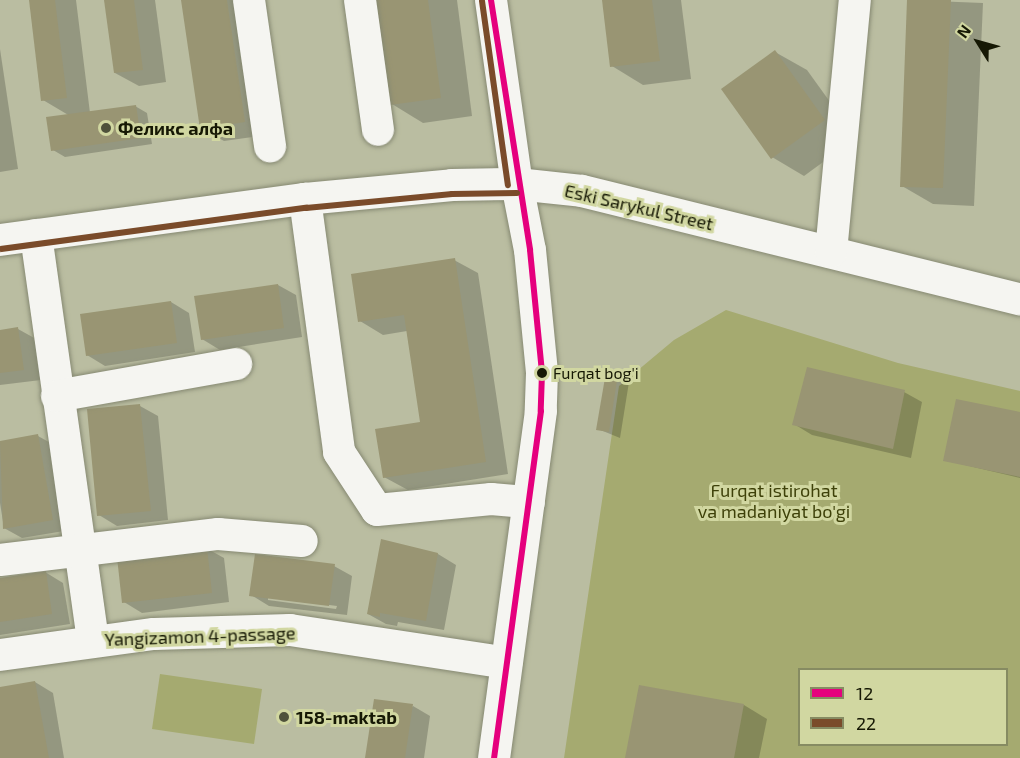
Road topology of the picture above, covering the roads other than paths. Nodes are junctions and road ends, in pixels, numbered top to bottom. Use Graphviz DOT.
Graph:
graph roads {
  1 [pos="249,0"];
  2 [pos="360,0"];
  3 [pos="491,0"];
  4 [pos="855,0"];
  5 [pos="378,130"];
  6 [pos="270,146"];
  7 [pos="516,184"];
  8 [pos="304,199"];
  9 [pos="36,235"];
  10 [pos="0,240"];
  11 [pos="831,252"];
  12 [pos="1020,299"];
  13 [pos="236,364"];
  14 [pos="57,396"];
  15 [pos="529,502"];
  16 [pos="302,541"];
  17 [pos="79,551"];
  18 [pos="0,561"];
  19 [pos="93,640"];
  20 [pos="0,655"];
  21 [pos="507,663"];
  22 [pos="494,758"];
  1 -- 6 [label="street"];
  2 -- 5 [label="street"];
  3 -- 7 [label="street"];
  4 -- 11 [label="street"];
  7 -- 8 [label="street, Eski Sarykul Street"];
  7 -- 11 [label="street, Eski Sarykul Street"];
  7 -- 15 [label="street"];
  8 -- 9 [label="street, Eski Sarykul Street"];
  8 -- 15 [label="street"];
  9 -- 10 [label="street, Eski Sarykul Street"];
  9 -- 14 [label="street"];
  11 -- 12 [label="street, Eski Sarykul Street"];
  13 -- 14 [label="street"];
  14 -- 17 [label="street"];
  15 -- 21 [label="street"];
  16 -- 17 [label="street"];
  17 -- 18 [label="street"];
  17 -- 19 [label="street"];
  19 -- 20 [label="street, Yangizamon 4-passage"];
  19 -- 21 [label="street, Yangizamon 4-passage"];
  21 -- 22 [label="street"];
}
